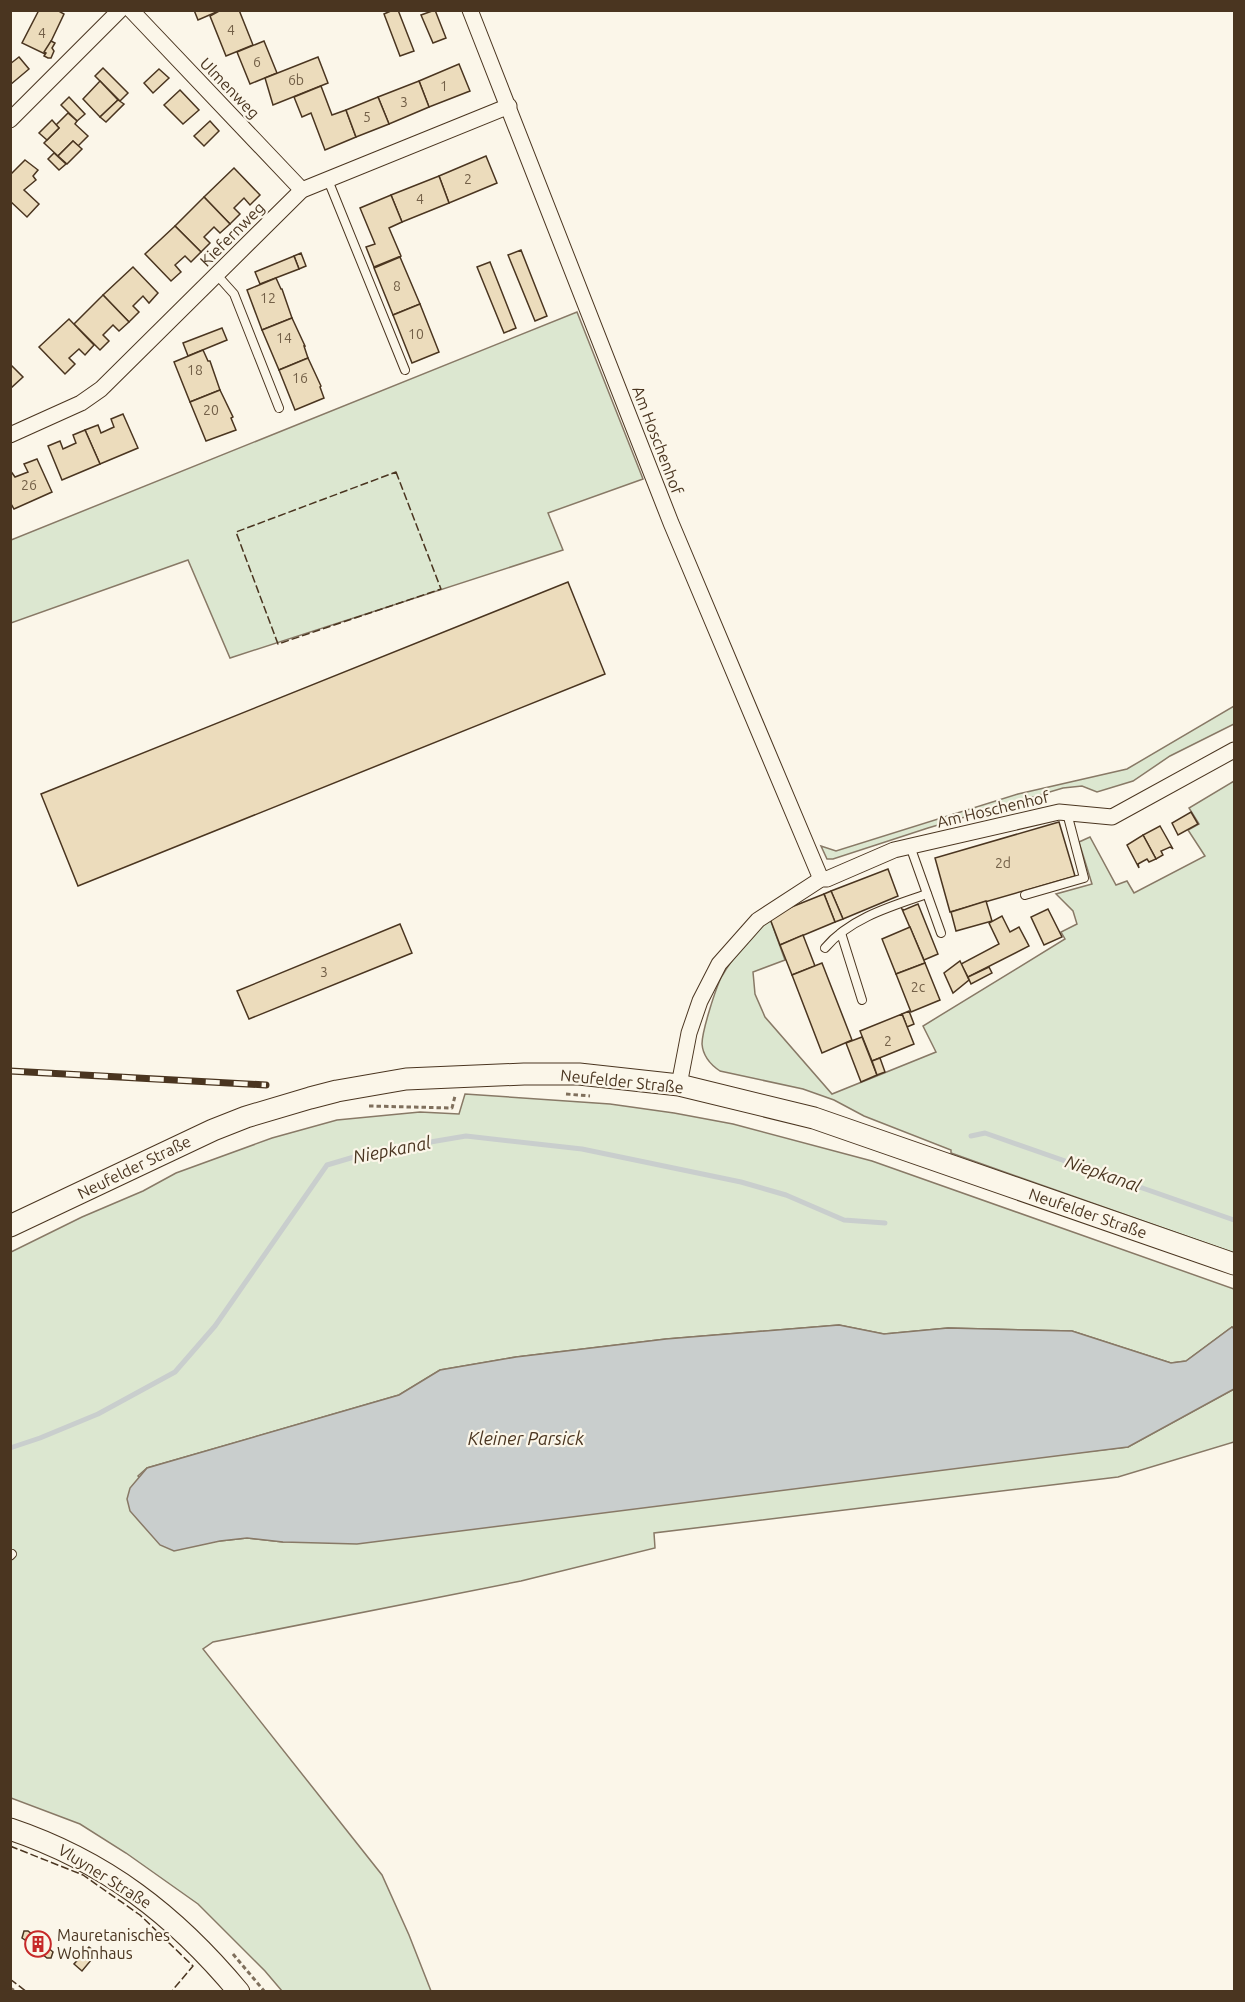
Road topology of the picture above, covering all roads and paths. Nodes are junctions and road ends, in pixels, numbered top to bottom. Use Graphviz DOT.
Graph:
graph roads {
  1 [pos="120,10"];
  2 [pos="131,10"];
  3 [pos="470,10"];
  4 [pos="509,106"];
  5 [pos="10,120"];
  6 [pos="328,180"];
  7 [pos="302,190"];
  8 [pos="217,275"];
  9 [pos="405,370"];
  10 [pos="279,408"];
  11 [pos="10,435"];
  12 [pos="1234,750"];
  13 [pos="1067,813"];
  14 [pos="910,846"];
  15 [pos="821,879"];
  16 [pos="927,894"];
  17 [pos="1025,895"];
  18 [pos="841,933"];
  19 [pos="941,933"];
  20 [pos="825,948"];
  21 [pos="862,1000"];
  22 [pos="679,1085"];
  23 [pos="457,1091"];
  24 [pos="562,1094"];
  25 [pos="596,1096"];
  26 [pos="359,1106"];
  27 [pos="10,1226"];
  28 [pos="1234,1264"];
  29 [pos="10,1828"];
  30 [pos="10,1988"];
  31 [pos="17,1992"];
  32 [pos="239,1992"];
  1 -- 5 [label="street"];
  2 -- 7 [label="street, Ulmenweg"];
  3 -- 4 [label="street, Am Hoschenhof"];
  4 -- 6 [label="street, Kiefernweg"];
  4 -- 15 [label="street, Am Hoschenhof"];
  6 -- 7 [label="street, Kiefernweg"];
  6 -- 9 [label="lane"];
  7 -- 8 [label="street, Kiefernweg"];
  8 -- 10 [label="lane"];
  8 -- 11 [label="street, Kiefernweg"];
  12 -- 13 [label="street, Am Hoschenhof"];
  13 -- 14 [label="street, Am Hoschenhof"];
  13 -- 17 [label="lane"];
  14 -- 15 [label="street, Am Hoschenhof"];
  14 -- 16 [label="lane"];
  15 -- 22 [label="street, Am Hoschenhof"];
  16 -- 18 [label="lane"];
  16 -- 19 [label="lane"];
  18 -- 20 [label="lane"];
  18 -- 21 [label="lane"];
  22 -- 27 [label="main road, Neufelder Straße"];
  22 -- 28 [label="main road, Neufelder Straße"];
  23 -- 26 [label="path"];
  24 -- 25 [label="path"];
  29 -- 32 [label="main road, Vluyner Straße"];
  30 -- 31 [label="path"];
}
